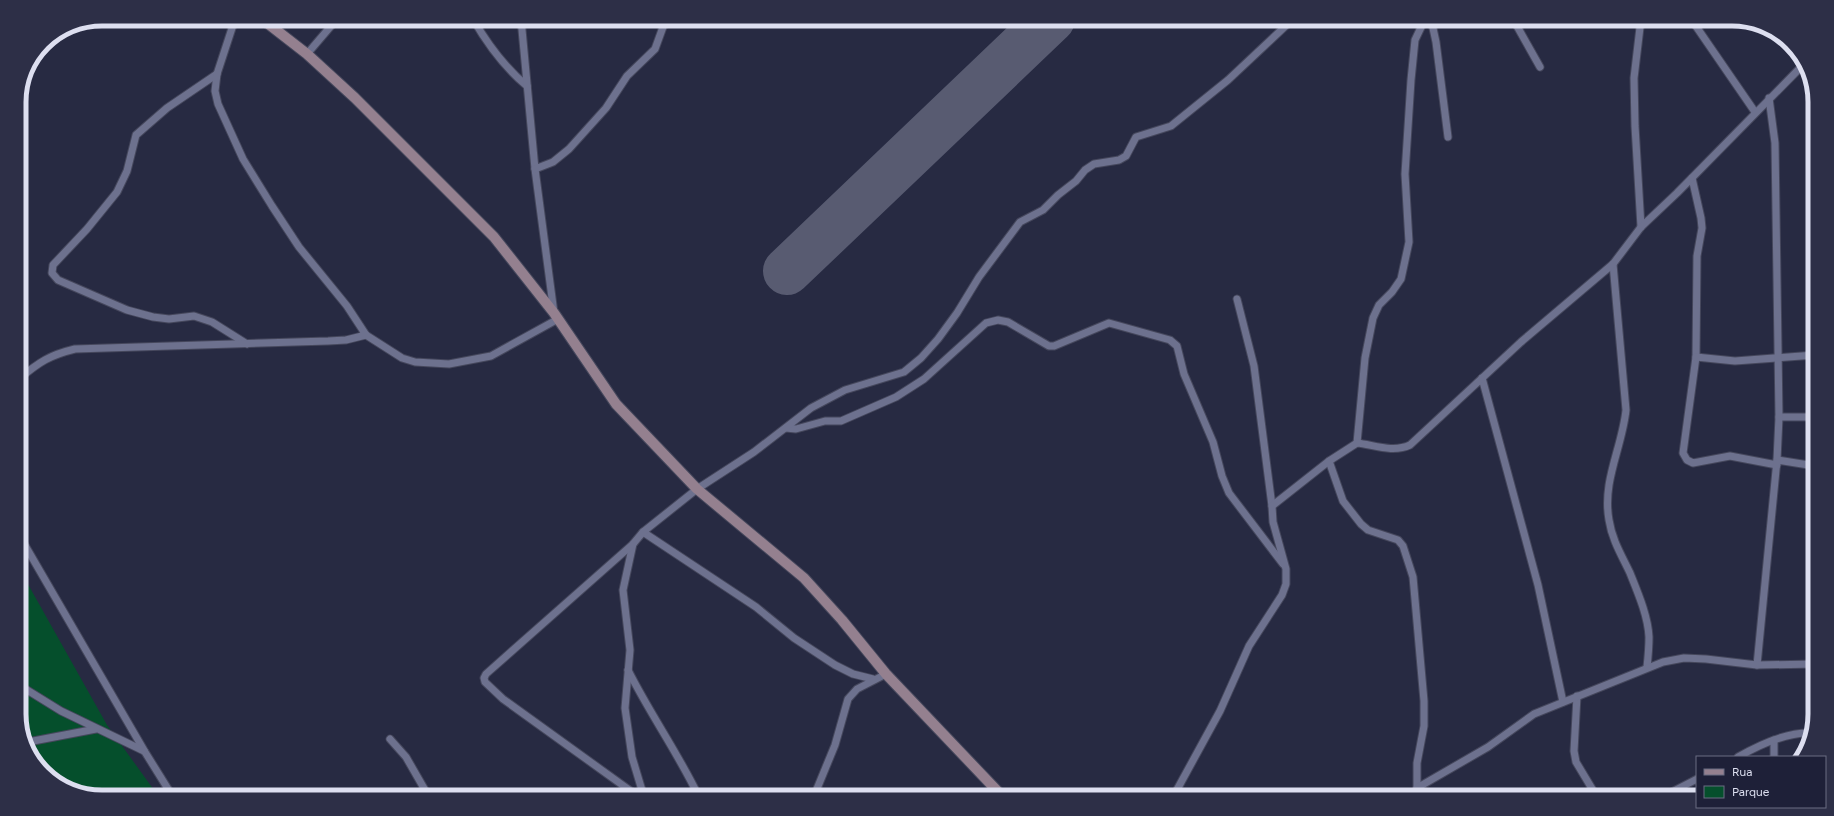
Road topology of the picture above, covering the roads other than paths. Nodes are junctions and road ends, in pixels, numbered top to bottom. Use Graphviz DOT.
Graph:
graph roads {
  1 [pos="233,26"];
  2 [pos="271,26"];
  3 [pos="331,26"];
  4 [pos="477,26"];
  5 [pos="522,26"];
  6 [pos="663,26"];
  7 [pos="1286,26"];
  8 [pos="1421,26"];
  9 [pos="1433,26"];
  10 [pos="1517,26"];
  11 [pos="1640,26"];
  12 [pos="1696,26"];
  13 [pos="307,54"];
  14 [pos="1540,67"];
  15 [pos="1800,68"];
  16 [pos="216,74"];
  17 [pos="526,86"];
  18 [pos="1769,98"];
  19 [pos="1755,112"];
  20 [pos="1448,137"];
  21 [pos="535,169"];
  22 [pos="1692,178"];
  23 [pos="1641,227"];
  24 [pos="1613,264"];
  25 [pos="1237,299"];
  26 [pos="556,316"];
  27 [pos="366,335"];
  28 [pos="248,344"];
  29 [pos="1808,356"];
  30 [pos="1696,357"];
  31 [pos="1779,358"];
  32 [pos="26,373"];
  33 [pos="1482,378"];
  34 [pos="1808,416"];
  35 [pos="1779,418"];
  36 [pos="786,428"];
  37 [pos="1357,443"];
  38 [pos="1328,461"];
  39 [pos="1777,463"];
  40 [pos="1808,465"];
  41 [pos="697,489"];
  42 [pos="1272,506"];
  43 [pos="643,532"];
  44 [pos="632,544"];
  45 [pos="26,547"];
  46 [pos="1286,569"];
  47 [pos="1808,664"];
  48 [pos="1757,665"];
  49 [pos="1647,667"];
  50 [pos="628,670"];
  51 [pos="886,674"];
  52 [pos="873,679"];
  53 [pos="26,689"];
  54 [pos="1577,696"];
  55 [pos="1564,702"];
  56 [pos="97,729"];
  57 [pos="1805,734"];
  58 [pos="390,739"];
  59 [pos="1774,740"];
  60 [pos="31,741"];
  61 [pos="145,752"];
  62 [pos="1740,756"];
  63 [pos="1774,756"];
  64 [pos="1696,779"];
  65 [pos="1417,788"];
  66 [pos="169,790"];
  67 [pos="425,790"];
  68 [pos="629,790"];
  69 [pos="642,790"];
  70 [pos="696,790"];
  71 [pos="816,790"];
  72 [pos="996,790"];
  73 [pos="1176,790"];
  74 [pos="1593,790"];
  75 [pos="1675,790"];
  1 -- 16 [label="street"];
  2 -- 13 [label="street"];
  3 -- 13 [label="street"];
  4 -- 17 [label="street"];
  5 -- 17 [label="street"];
  6 -- 21 [label="street"];
  7 -- 36 [label="street"];
  8 -- 37 [label="street"];
  9 -- 20 [label="street"];
  10 -- 14 [label="street"];
  11 -- 23 [label="street"];
  12 -- 19 [label="street"];
  13 -- 26 [label="street"];
  15 -- 18 [label="street"];
  16 -- 27 [label="street"];
  16 -- 28 [label="street"];
  17 -- 21 [label="street"];
  18 -- 19 [label="street"];
  18 -- 31 [label="street"];
  19 -- 22 [label="street"];
  21 -- 26 [label="street"];
  22 -- 23 [label="street"];
  22 -- 30 [label="street"];
  23 -- 24 [label="street"];
  24 -- 33 [label="street"];
  24 -- 49 [label="street"];
  25 -- 42 [label="street"];
  26 -- 27 [label="street"];
  26 -- 41 [label="street"];
  27 -- 28 [label="street"];
  28 -- 32 [label="street"];
  29 -- 31 [label="street"];
  30 -- 31 [label="street"];
  30 -- 39 [label="street"];
  31 -- 35 [label="street"];
  33 -- 37 [label="street"];
  33 -- 55 [label="street"];
  34 -- 35 [label="street"];
  35 -- 39 [label="street"];
  36 -- 41 [label="street"];
  36 -- 46 [label="street"];
  37 -- 38 [label="street"];
  38 -- 42 [label="street"];
  38 -- 65 [label="street"];
  39 -- 40 [label="street"];
  39 -- 48 [label="street"];
  41 -- 43 [label="street"];
  41 -- 51 [label="street"];
  42 -- 46 [label="street"];
  43 -- 44 [label="street"];
  43 -- 52 [label="street"];
  44 -- 50 [label="street"];
  44 -- 68 [label="street"];
  45 -- 61 [label="street"];
  46 -- 73 [label="street"];
  47 -- 48 [label="street"];
  48 -- 49 [label="street"];
  49 -- 54 [label="street"];
  50 -- 69 [label="street"];
  50 -- 70 [label="street"];
  51 -- 52 [label="street"];
  51 -- 72 [label="street"];
  52 -- 71 [label="street"];
  53 -- 56 [label="street"];
  54 -- 55 [label="street"];
  54 -- 74 [label="street"];
  55 -- 65 [label="street"];
  56 -- 60 [label="street"];
  56 -- 61 [label="street"];
  57 -- 59 [label="street"];
  58 -- 67 [label="street"];
  59 -- 62 [label="street"];
  59 -- 63 [label="street"];
  61 -- 66 [label="street"];
  64 -- 75 [label="street"];
}
